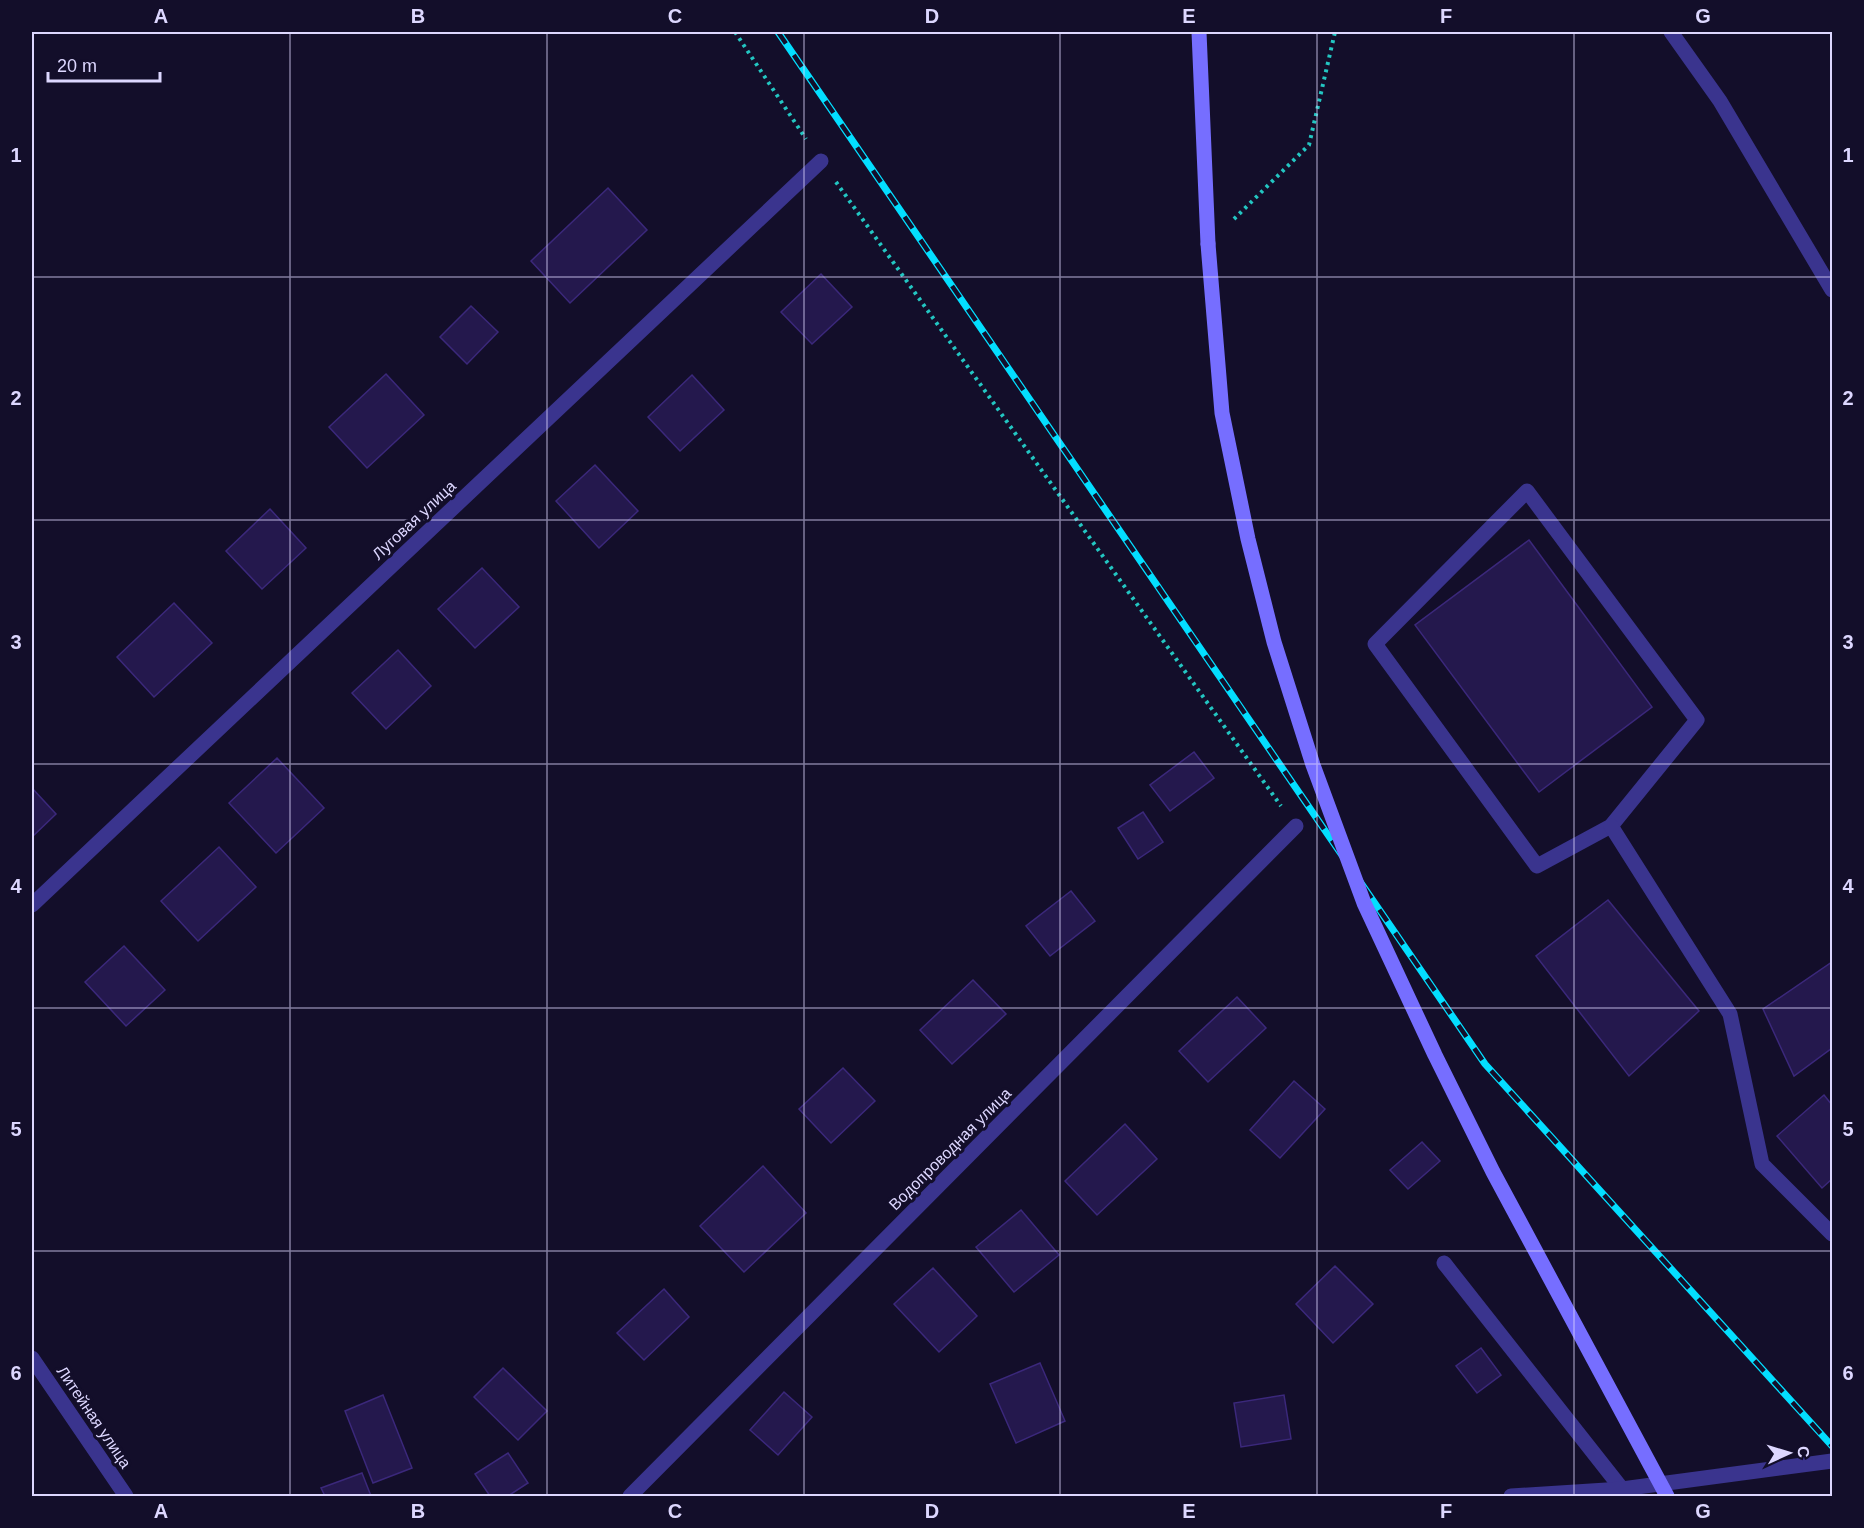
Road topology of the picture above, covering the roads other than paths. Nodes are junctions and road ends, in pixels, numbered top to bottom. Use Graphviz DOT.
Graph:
graph roads {
  1 [pos="1199,32"];
  2 [pos="1671,32"];
  3 [pos="821,161"];
  4 [pos="1833,290"];
  5 [pos="1296,826"];
  6 [pos="1611,826"];
  7 [pos="32,905"];
  8 [pos="1833,1234"];
  9 [pos="1444,1263"];
  10 [pos="32,1358"];
  11 [pos="1833,1461"];
  12 [pos="1622,1489"];
  13 [pos="126,1497"];
  14 [pos="630,1497"];
  15 [pos="1511,1497"];
  16 [pos="1667,1497"];
  1 -- 16 [label="main road, bridge"];
  2 -- 4 [label="street"];
  3 -- 7 [label="street, Луговая улица"];
  5 -- 14 [label="street, Водопроводная улица"];
  6 -- 6 [label="street"];
  6 -- 8 [label="street"];
  9 -- 12 [label="street"];
  10 -- 13 [label="street, Литейная улица"];
  11 -- 12 [label="street"];
  12 -- 15 [label="street"];
}
